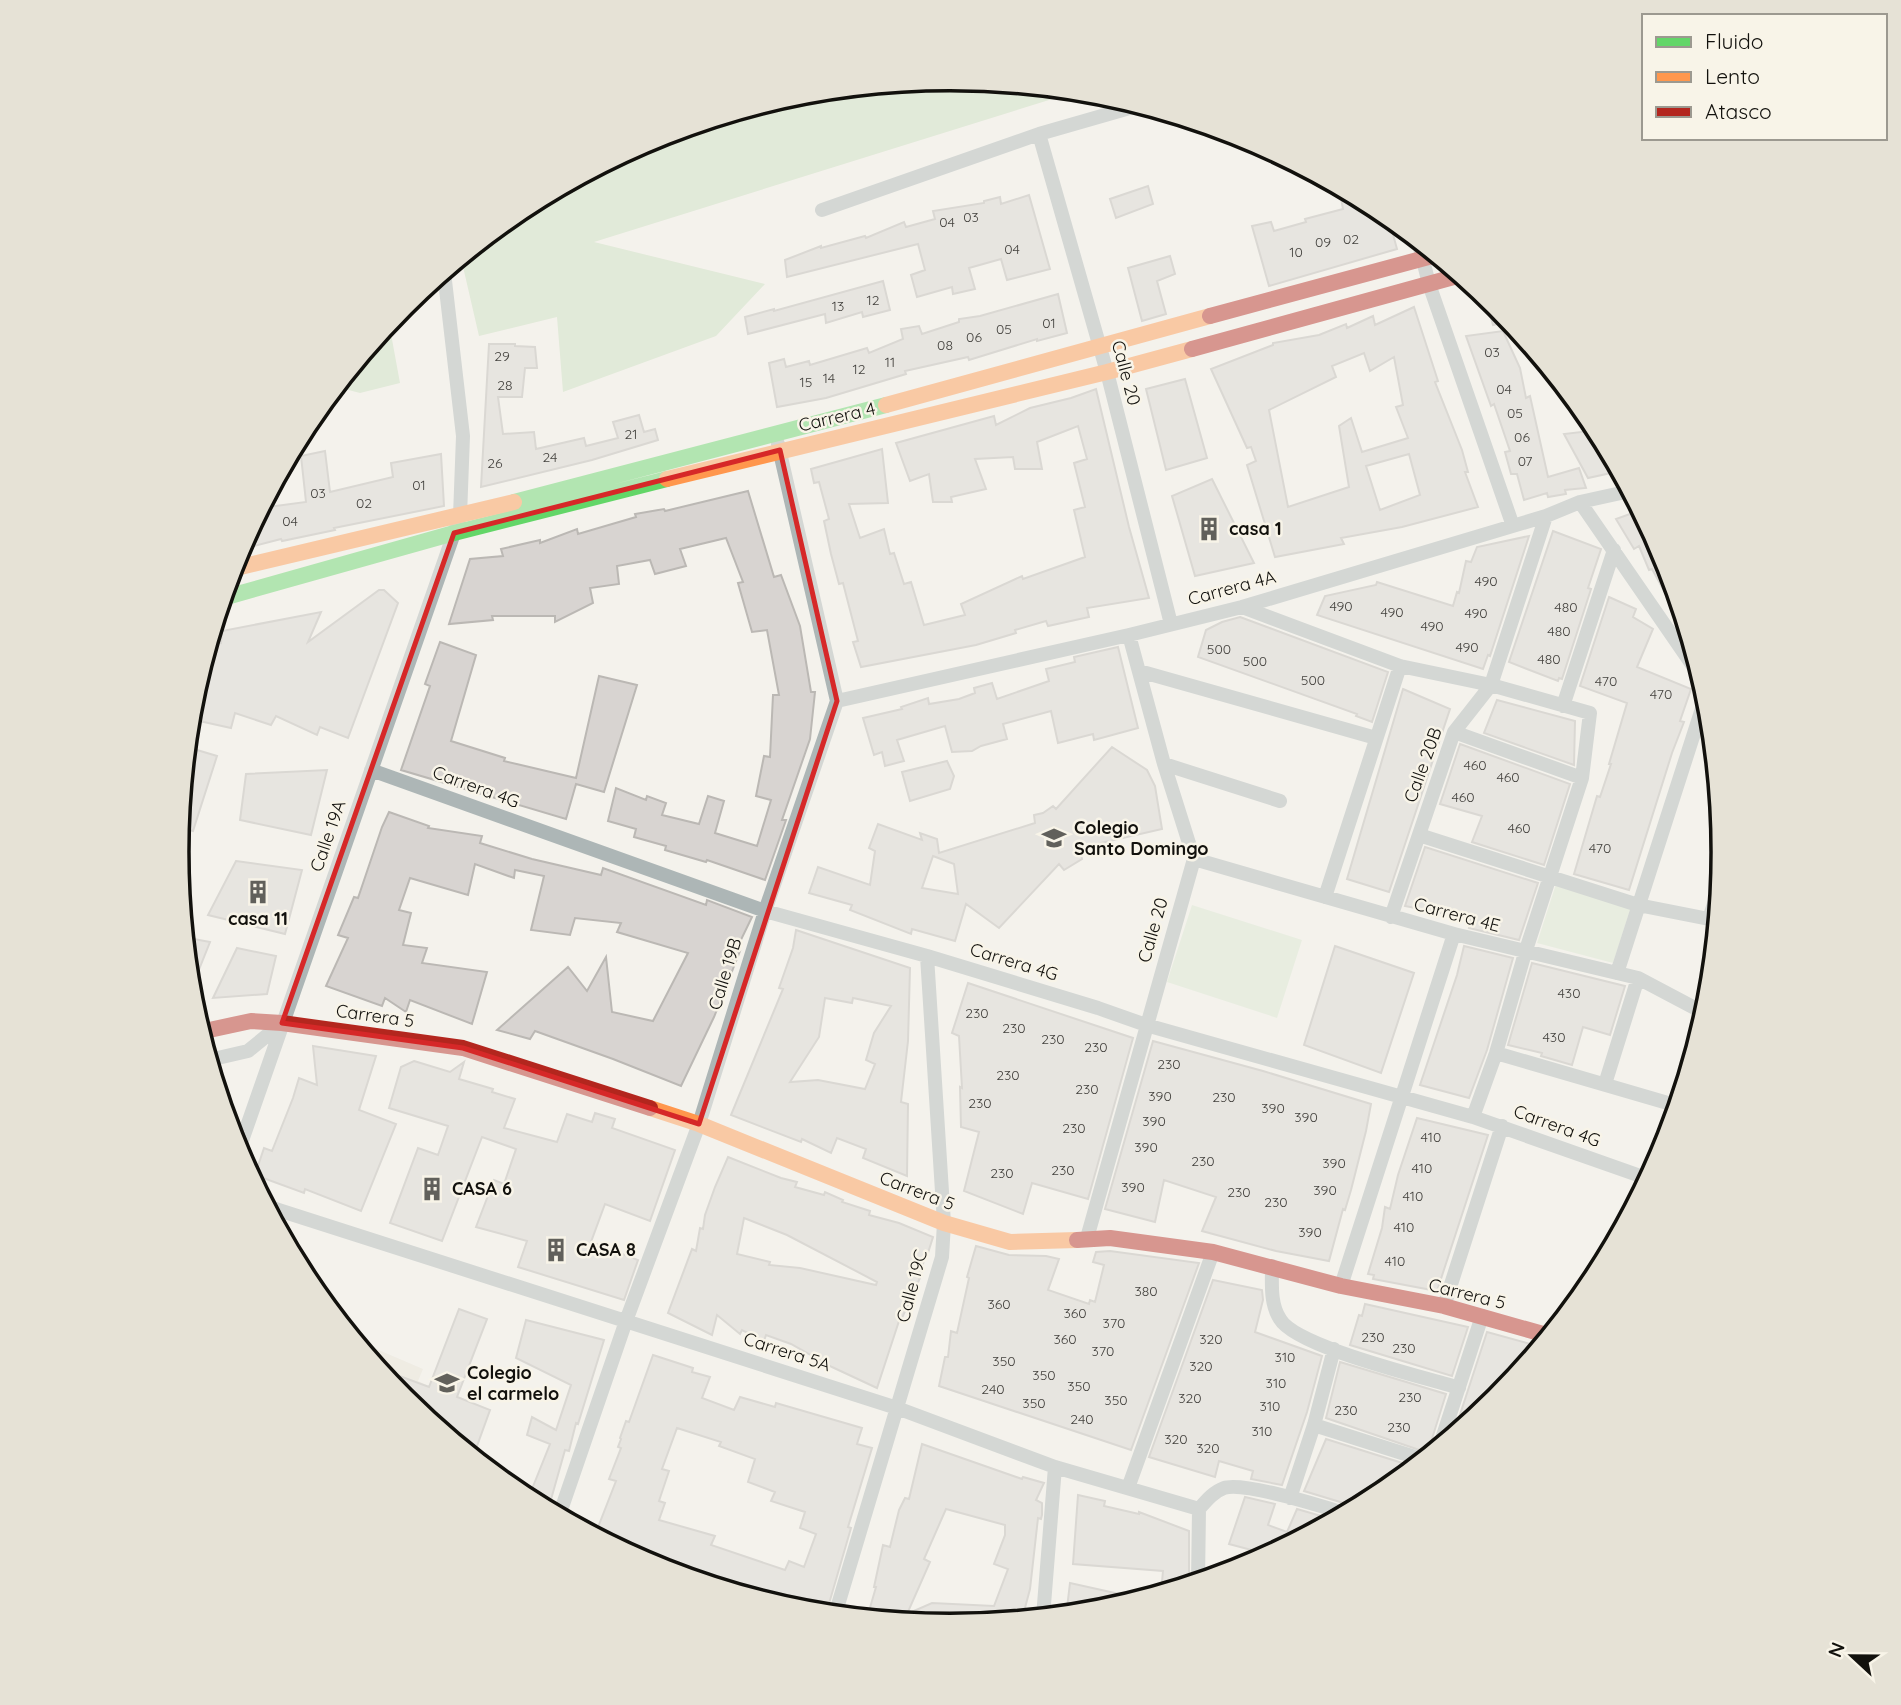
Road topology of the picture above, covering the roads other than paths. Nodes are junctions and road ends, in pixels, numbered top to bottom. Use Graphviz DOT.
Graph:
graph roads {
  1 [pos="1120,111"];
  2 [pos="1039,134"];
  3 [pos="822,210"];
  4 [pos="1425,257"];
  5 [pos="1429,260"];
  6 [pos="1451,278"];
  7 [pos="445,283"];
  8 [pos="1430,284"];
  9 [pos="1099,347"];
  10 [pos="1107,372"];
  11 [pos="778,443"];
  12 [pos="1621,493"];
  13 [pos="1580,502"];
  14 [pos="460,516"];
  15 [pos="1546,516"];
  16 [pos="1513,526"];
  17 [pos="454,533"];
  18 [pos="1614,550"];
  19 [pos="245,566"];
  20 [pos="234,594"];
  21 [pos="1242,607"];
  22 [pos="1171,624"];
  23 [pos="1129,635"];
  24 [pos="1686,655"];
  25 [pos="1400,666"];
  26 [pos="1139,671"];
  27 [pos="1491,685"];
  28 [pos="837,701"];
  29 [pos="1563,706"];
  30 [pos="1699,717"];
  31 [pos="1454,732"];
  32 [pos="1377,738"];
  33 [pos="1164,764"];
  34 [pos="371,770"];
  35 [pos="1582,779"];
  36 [pos="1280,801"];
  37 [pos="1419,835"];
  38 [pos="1194,859"];
  39 [pos="1550,877"];
  40 [pos="1325,897"];
  41 [pos="1638,905"];
  42 [pos="765,911"];
  43 [pos="1391,916"];
  44 [pos="1708,921"];
  45 [pos="1454,934"];
  46 [pos="1525,953"];
  47 [pos="927,956"];
  48 [pos="1617,973"];
  49 [pos="1638,978"];
  50 [pos="1695,1008"];
  51 [pos="282,1023"];
  52 [pos="1146,1025"];
  53 [pos="210,1030"];
  54 [pos="1496,1054"];
  55 [pos="217,1058"];
  56 [pos="1605,1084"];
  57 [pos="1401,1095"];
  58 [pos="1669,1104"];
  59 [pos="1473,1117"];
  60 [pos="699,1124"];
  61 [pos="1502,1126"];
  62 [pos="243,1134"];
  63 [pos="1639,1176"];
  64 [pos="279,1210"];
  65 [pos="944,1223"];
  66 [pos="1087,1238"];
  67 [pos="1213,1252"];
  68 [pos="1272,1266"];
  69 [pos="1341,1286"];
  70 [pos="1444,1306"];
  71 [pos="1482,1316"];
  72 [pos="626,1321"];
  73 [pos="1538,1337"];
  74 [pos="1334,1349"];
  75 [pos="1460,1388"];
  76 [pos="897,1408"];
  77 [pos="1314,1425"];
  78 [pos="1445,1432"];
  79 [pos="1414,1457"];
  80 [pos="1055,1467"];
  81 [pos="1128,1488"];
  82 [pos="1290,1498"];
  83 [pos="562,1507"];
  84 [pos="1199,1509"];
  85 [pos="1334,1510"];
  86 [pos="1198,1573"];
  87 [pos="838,1605"];
  88 [pos="1044,1608"];
  1 -- 2 [label="street"];
  2 -- 3 [label="street"];
  2 -- 9 [label="street, Calle 20"];
  4 -- 9 [label="main road, Carrera 4"];
  5 -- 8 [label="street"];
  6 -- 8 [label="main road, Carrera 4"];
  7 -- 14 [label="street, Calle 19A"];
  8 -- 10 [label="main road, Carrera 4"];
  8 -- 16 [label="street"];
  9 -- 10 [label="street, Calle 20"];
  9 -- 11 [label="main road, Carrera 4"];
  10 -- 11 [label="main road, Carrera 4"];
  10 -- 22 [label="street, Calle 20"];
  11 -- 14 [label="main road, Carrera 4"];
  11 -- 17 [label="main road, Carrera 4"];
  11 -- 28 [label="street"];
  12 -- 13 [label="street, Carrera 4A"];
  13 -- 15 [label="street, Carrera 4A"];
  13 -- 18 [label="street"];
  14 -- 17 [label="street, Calle 19A"];
  14 -- 19 [label="main road, Carrera 4"];
  15 -- 16 [label="street, Carrera 4A"];
  15 -- 27 [label="street, Calle 20B"];
  16 -- 21 [label="street, Carrera 4A"];
  17 -- 20 [label="main road, Carrera 4"];
  17 -- 34 [label="street, Calle 19A"];
  18 -- 24 [label="street"];
  18 -- 29 [label="street"];
  21 -- 22 [label="street, Carrera 4A"];
  21 -- 25 [label="street"];
  22 -- 23 [label="street, Carrera 4A"];
  23 -- 26 [label="street"];
  23 -- 28 [label="street, Carrera 4A"];
  25 -- 27 [label="street"];
  25 -- 32 [label="street"];
  26 -- 32 [label="street"];
  26 -- 33 [label="street"];
  27 -- 29 [label="street"];
  27 -- 31 [label="street, Calle 20B"];
  28 -- 42 [label="street, Calle 19B"];
  29 -- 35 [label="street"];
  30 -- 41 [label="street"];
  31 -- 35 [label="street"];
  31 -- 37 [label="street, Calle 20B"];
  32 -- 40 [label="street"];
  33 -- 36 [label="street"];
  33 -- 38 [label="street"];
  34 -- 42 [label="street, Carrera 4G"];
  34 -- 51 [label="street, Calle 19A"];
  35 -- 39 [label="street"];
  37 -- 39 [label="street"];
  37 -- 43 [label="street, Calle 20B"];
  38 -- 40 [label="street, Carrera 4E"];
  38 -- 52 [label="street, Calle 20"];
  39 -- 41 [label="street"];
  39 -- 46 [label="street"];
  40 -- 43 [label="street, Carrera 4E"];
  41 -- 44 [label="street"];
  41 -- 48 [label="street"];
  42 -- 47 [label="street, Carrera 4G"];
  42 -- 60 [label="street, Calle 19B"];
  43 -- 45 [label="street, Carrera 4E"];
  45 -- 46 [label="street, Carrera 4E"];
  45 -- 57 [label="street"];
  46 -- 48 [label="street, Carrera 4E"];
  46 -- 54 [label="street"];
  47 -- 52 [label="street, Carrera 4G"];
  47 -- 65 [label="street, Calle 19C"];
  48 -- 49 [label="street, Carrera 4E"];
  49 -- 50 [label="street, Carrera 4E"];
  49 -- 56 [label="street"];
  51 -- 53 [label="main road, Carrera 5"];
  51 -- 55 [label="street"];
  51 -- 60 [label="main road, Carrera 5"];
  51 -- 62 [label="street, Calle 19A"];
  52 -- 57 [label="street, Carrera 4G"];
  52 -- 66 [label="street, Calle 20"];
  54 -- 56 [label="street"];
  54 -- 59 [label="street"];
  56 -- 58 [label="street"];
  57 -- 59 [label="street, Carrera 4G"];
  57 -- 69 [label="street"];
  59 -- 61 [label="street, Carrera 4G"];
  60 -- 65 [label="main road, Carrera 5"];
  60 -- 72 [label="street, Calle 19B"];
  61 -- 63 [label="street, Carrera 4G"];
  61 -- 70 [label="street"];
  64 -- 72 [label="street, Carrera 5A"];
  65 -- 66 [label="main road, Carrera 5"];
  65 -- 76 [label="street, Calle 19C"];
  66 -- 67 [label="main road, Carrera 5"];
  67 -- 68 [label="main road, Carrera 5"];
  67 -- 81 [label="street"];
  68 -- 69 [label="main road, Carrera 5"];
  68 -- 74 [label="street"];
  69 -- 70 [label="main road, Carrera 5"];
  70 -- 71 [label="main road, Carrera 5"];
  71 -- 73 [label="main road, Carrera 5"];
  71 -- 75 [label="street"];
  72 -- 76 [label="street, Carrera 5A"];
  72 -- 83 [label="street, Calle 19B"];
  74 -- 75 [label="street"];
  74 -- 77 [label="street"];
  75 -- 78 [label="street"];
  76 -- 80 [label="street, Carrera 5A"];
  76 -- 87 [label="street, Calle 19C"];
  77 -- 79 [label="street"];
  77 -- 82 [label="street"];
  80 -- 81 [label="street, Carrera 5A"];
  80 -- 88 [label="street"];
  81 -- 84 [label="street, Carrera 5A"];
  82 -- 84 [label="street"];
  82 -- 85 [label="street"];
  84 -- 86 [label="street"];
}
